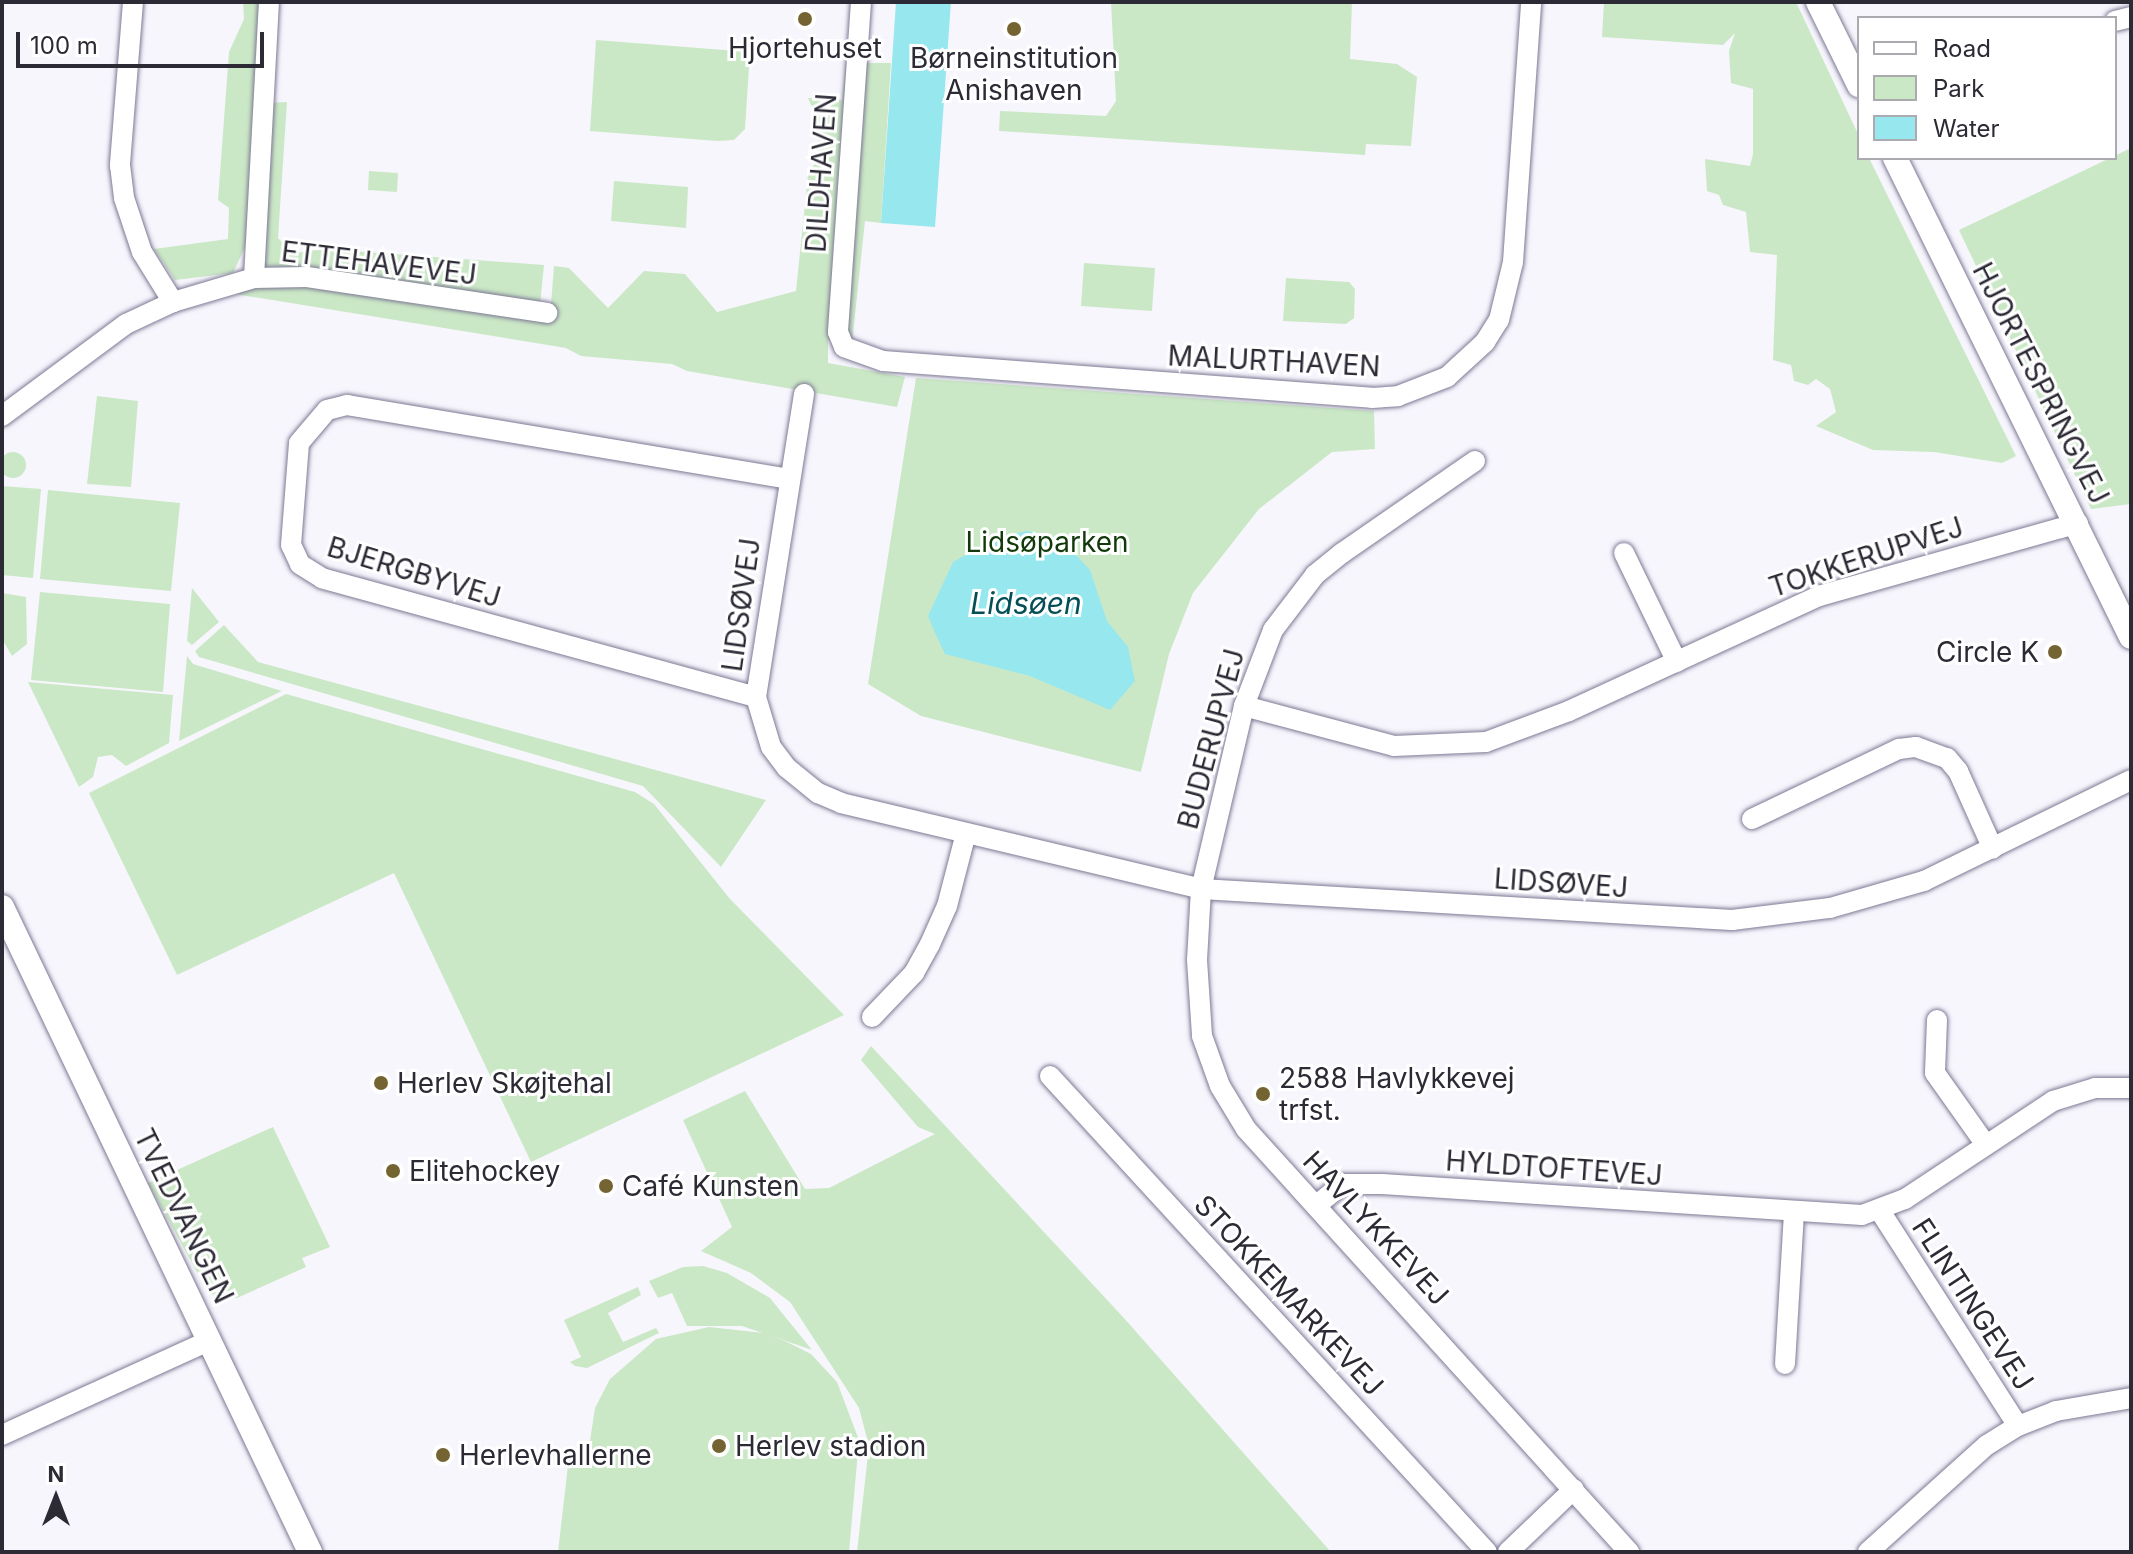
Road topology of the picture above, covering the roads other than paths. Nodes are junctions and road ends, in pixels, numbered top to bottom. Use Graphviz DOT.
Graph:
graph roads {
  1 [pos="133,2"];
  2 [pos="269,2"];
  3 [pos="861,2"];
  4 [pos="1531,2"];
  5 [pos="1818,2"];
  6 [pos="1857,81"];
  7 [pos="1896,160"];
  8 [pos="254,278"];
  9 [pos="173,302"];
  10 [pos="547,313"];
  11 [pos="844,347"];
  12 [pos="804,394"];
  13 [pos="2,416"];
  14 [pos="1475,461"];
  15 [pos="788,479"];
  16 [pos="2078,523"];
  17 [pos="1624,553"];
  18 [pos="2131,637"];
  19 [pos="1677,662"];
  20 [pos="756,697"];
  21 [pos="1244,706"];
  22 [pos="2131,780"];
  23 [pos="1752,819"];
  24 [pos="966,833"];
  25 [pos="1993,849"];
  26 [pos="1201,889"];
  27 [pos="2,907"];
  28 [pos="872,1017"];
  29 [pos="1937,1020"];
  30 [pos="1050,1076"];
  31 [pos="2131,1088"];
  32 [pos="1986,1145"];
  33 [pos="1318,1204"];
  34 [pos="1880,1211"];
  35 [pos="1794,1212"];
  36 [pos="210,1340"];
  37 [pos="1785,1364"];
  38 [pos="2131,1398"];
  39 [pos="2018,1426"];
  40 [pos="2,1435"];
  41 [pos="1574,1489"];
  42 [pos="310,1552"];
  43 [pos="1487,1552"];
  44 [pos="1508,1552"];
  45 [pos="1629,1552"];
  46 [pos="1868,1552"];
  1 -- 9 [label="street"];
  2 -- 8 [label="street"];
  3 -- 11 [label="street, DILDHAVEN"];
  4 -- 11 [label="street, MALURTHAVEN"];
  5 -- 6 [label="street"];
  7 -- 16 [label="street, HJORTESPRINGVEJ"];
  8 -- 9 [label="street, ETTEHAVEVEJ"];
  8 -- 10 [label="street, ETTEHAVEVEJ"];
  9 -- 13 [label="street, ETTEHAVEVEJ"];
  12 -- 15 [label="street, LIDSØVEJ"];
  14 -- 21 [label="street, BUDERUPVEJ"];
  15 -- 20 [label="street, LIDSØVEJ"];
  15 -- 20 [label="street, BJERGBYVEJ"];
  16 -- 18 [label="street, HJORTESPRINGVEJ"];
  16 -- 19 [label="street, TOKKERUPVEJ"];
  17 -- 19 [label="street"];
  19 -- 21 [label="street, TOKKERUPVEJ"];
  20 -- 24 [label="street, LIDSØVEJ"];
  21 -- 26 [label="street, BUDERUPVEJ"];
  22 -- 25 [label="street, LIDSØVEJ"];
  23 -- 25 [label="street"];
  24 -- 26 [label="street, LIDSØVEJ"];
  24 -- 28 [label="street"];
  25 -- 26 [label="street, LIDSØVEJ"];
  26 -- 33 [label="street, HAVLYKKEVEJ"];
  27 -- 36 [label="street, TVEDVANGEN"];
  29 -- 32 [label="street"];
  30 -- 43 [label="street, STOKKEMARKEVEJ"];
  31 -- 32 [label="street"];
  32 -- 34 [label="street"];
  33 -- 35 [label="street, HYLDTOFTEVEJ"];
  33 -- 41 [label="street, HAVLYKKEVEJ"];
  34 -- 35 [label="street, HYLDTOFTEVEJ"];
  34 -- 39 [label="street, FLINTINGEVEJ"];
  35 -- 37 [label="street"];
  36 -- 40 [label="street"];
  36 -- 42 [label="street, TVEDVANGEN"];
  38 -- 39 [label="street"];
  39 -- 46 [label="street"];
  41 -- 44 [label="street"];
  41 -- 45 [label="street, HAVLYKKEVEJ"];
}
